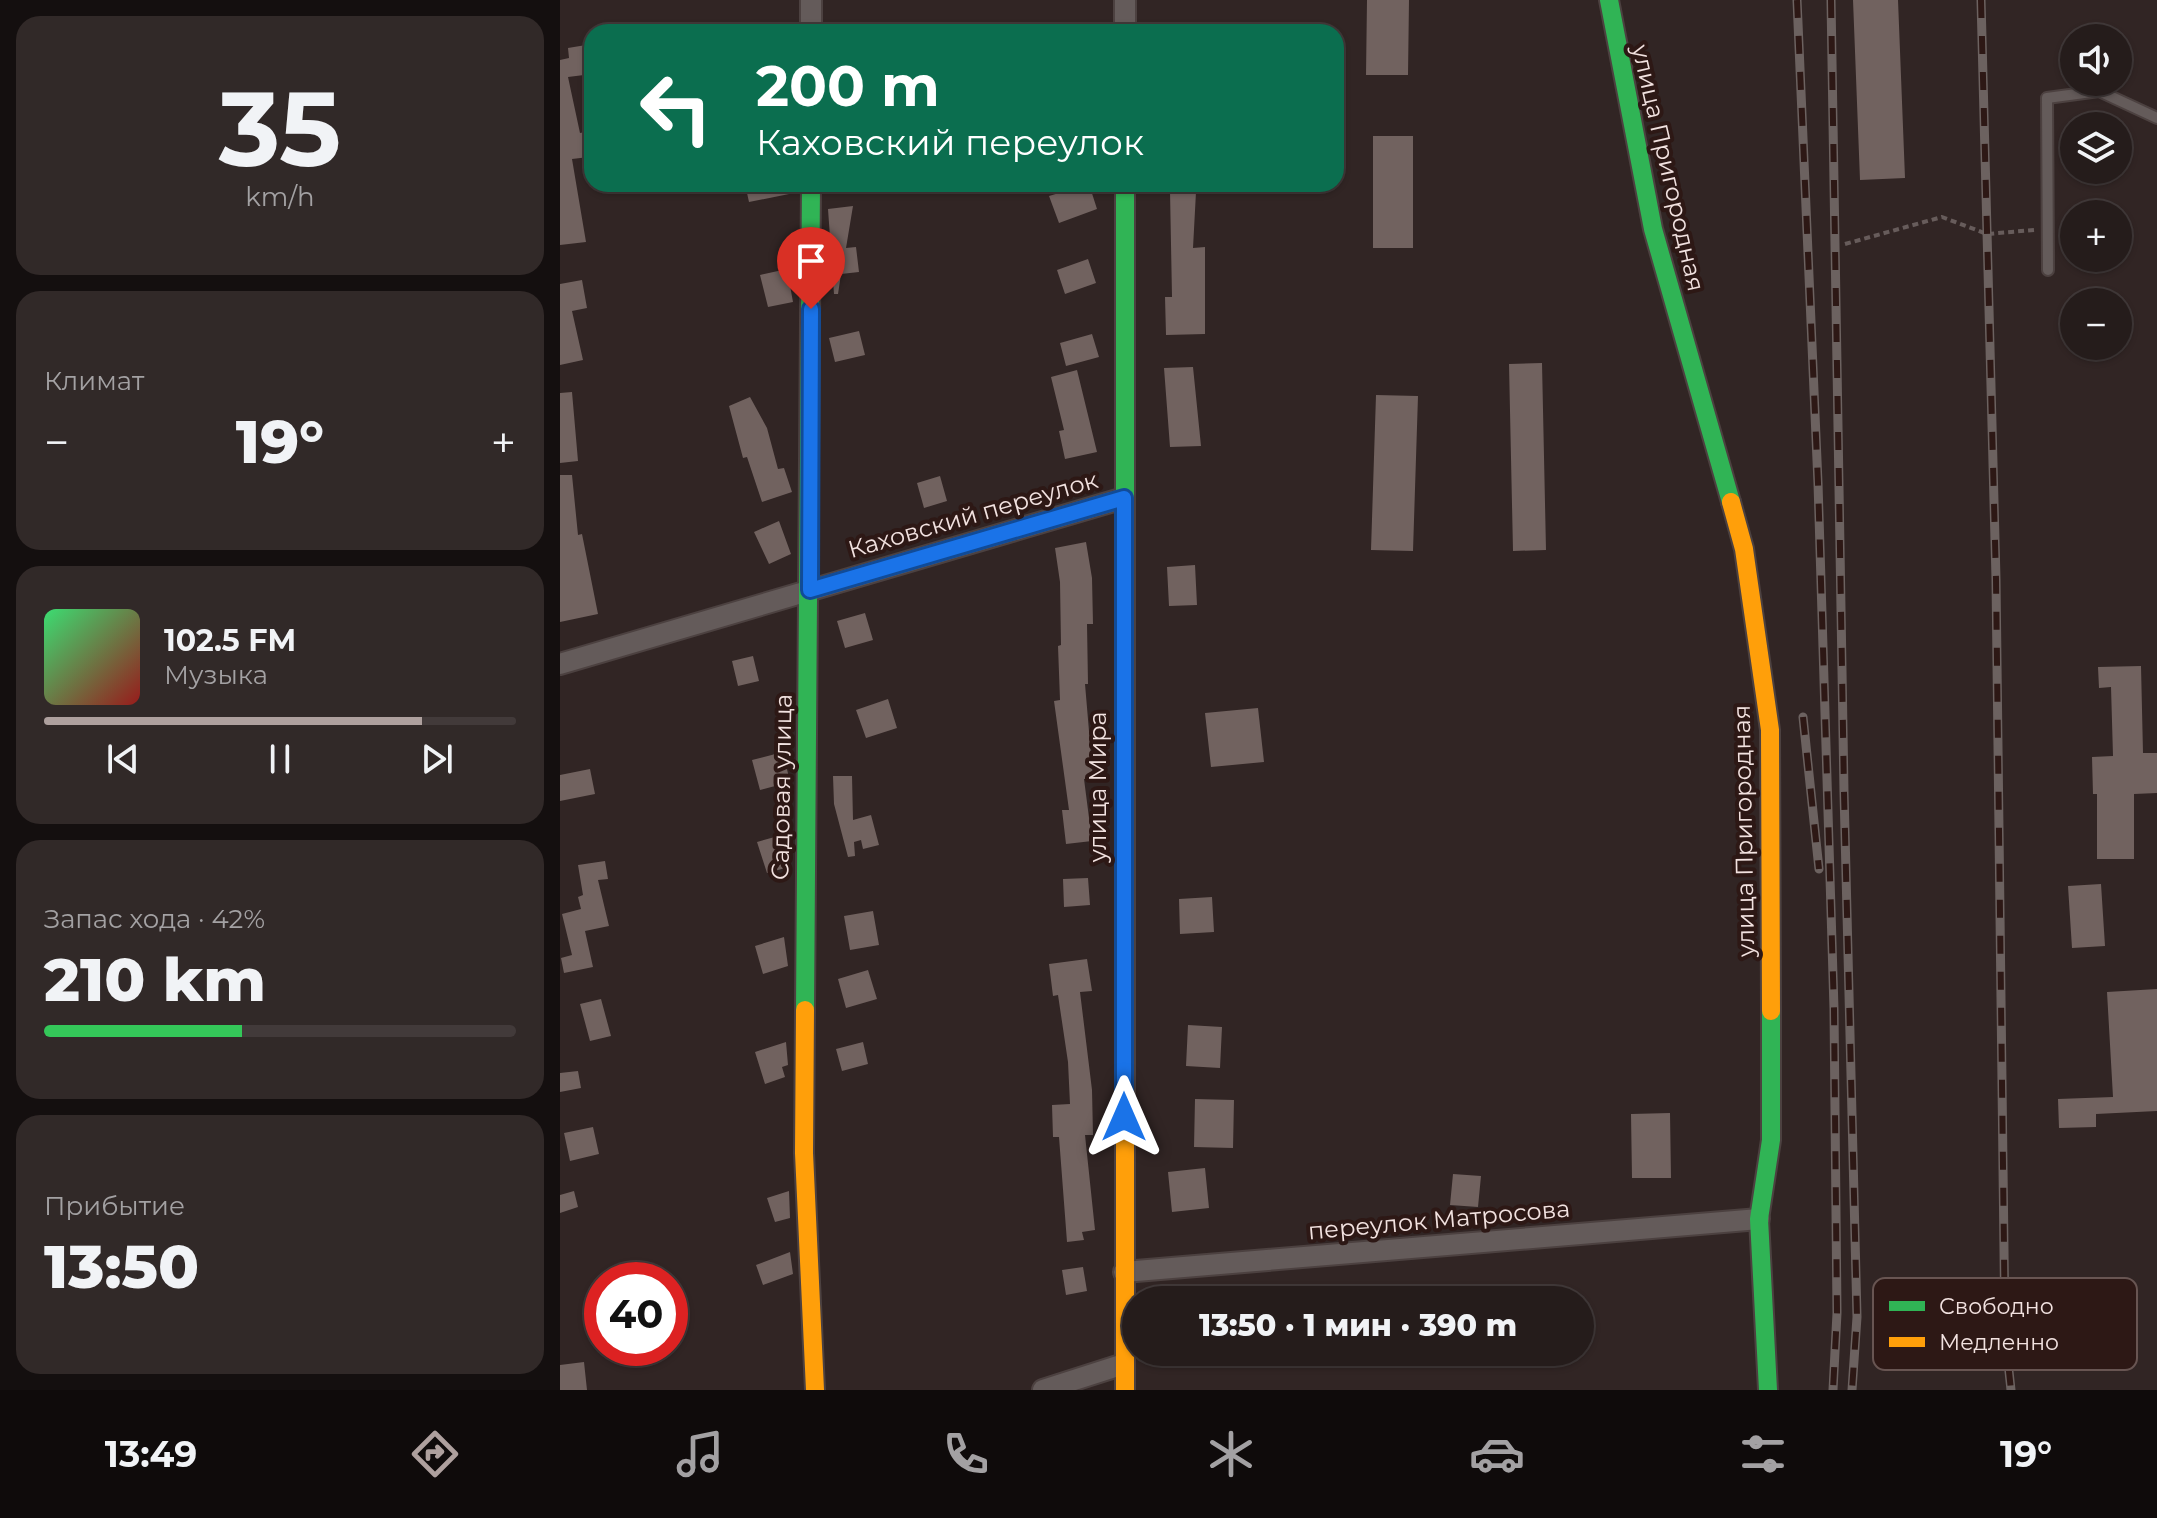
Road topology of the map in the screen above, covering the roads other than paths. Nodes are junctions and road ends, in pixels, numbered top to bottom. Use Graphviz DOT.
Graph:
graph roads {
  1 [pos="811,0"];
  2 [pos="1125,0"];
  3 [pos="1609,0"];
  4 [pos="811,24"];
  5 [pos="1125,24"];
  6 [pos="2157,118"];
  7 [pos="811,192"];
  8 [pos="1125,192"];
  9 [pos="2048,270"];
  10 [pos="1124,498"];
  11 [pos="810,590"];
  12 [pos="560,664"];
  13 [pos="1759,1219"];
  14 [pos="1124,1272"];
  15 [pos="1124,1286"];
  16 [pos="1122,1365"];
  17 [pos="1124,1366"];
  18 [pos="815,1390"];
  19 [pos="1043,1390"];
  20 [pos="1125,1390"];
  21 [pos="1768,1390"];
  1 -- 4 [label="street"];
  2 -- 5 [label="street"];
  3 -- 13 [label="street, улица Пригородная"];
  6 -- 9 [label="lane"];
  7 -- 11 [label="street, Садовая улица"];
  8 -- 10 [label="street, улица Мира"];
  10 -- 11 [label="street, Каховский переулок"];
  10 -- 14 [label="street, улица Мира"];
  11 -- 12 [label="street, Каховский переулок"];
  11 -- 18 [label="street, Садовая улица"];
  13 -- 14 [label="street, переулок Матросова"];
  13 -- 21 [label="street, улица Пригородная"];
  14 -- 15 [label="street, улица Мира"];
  16 -- 19 [label="street"];
  17 -- 20 [label="street, улица Мира"];
}
